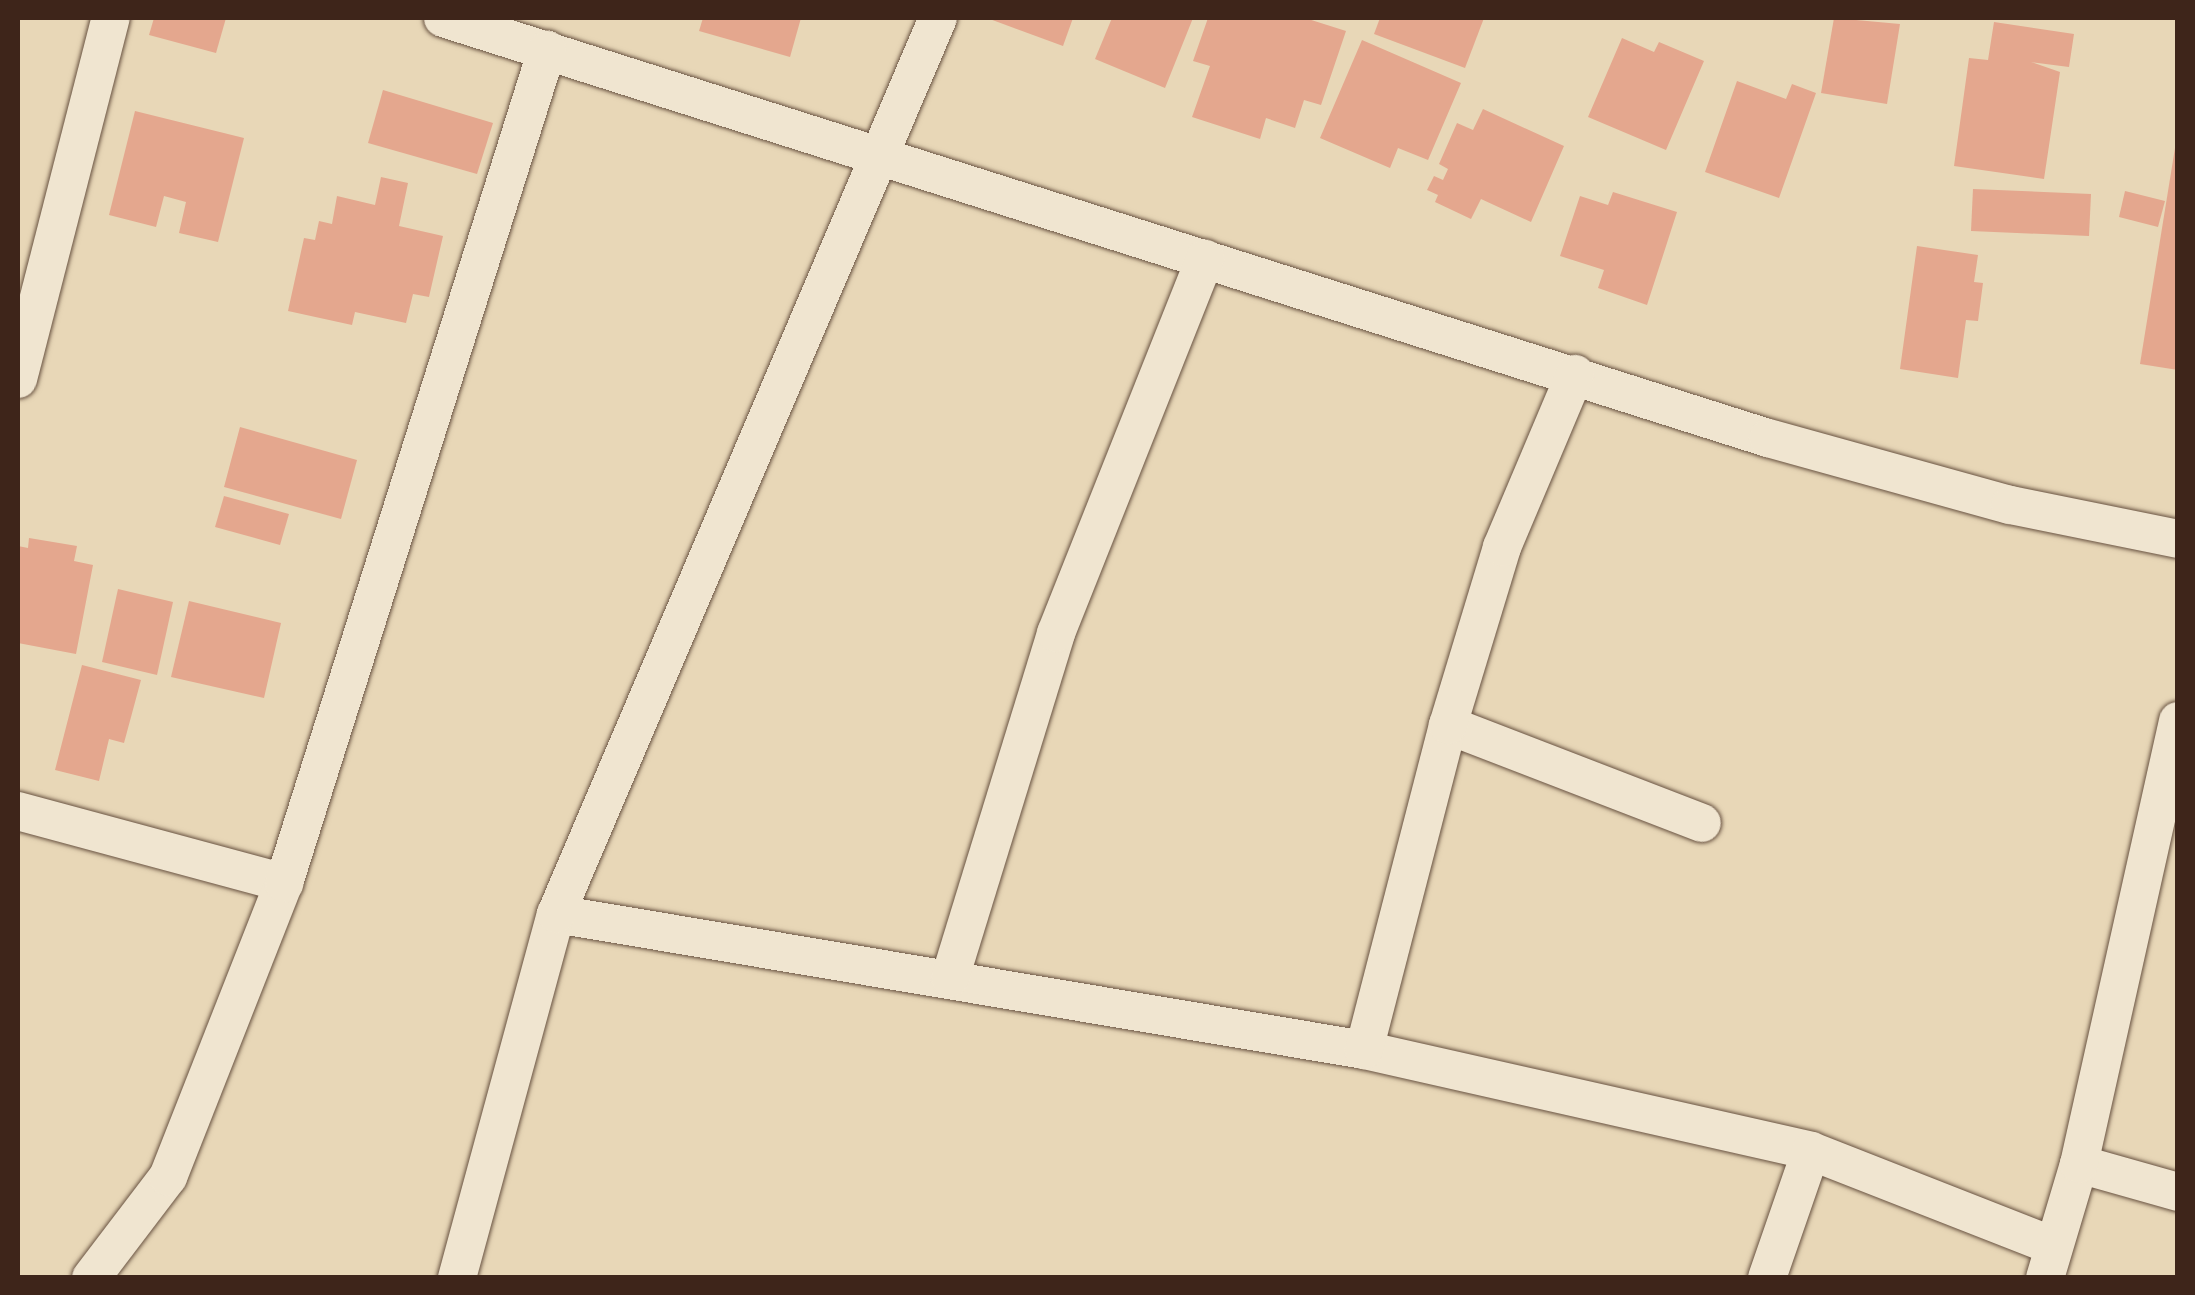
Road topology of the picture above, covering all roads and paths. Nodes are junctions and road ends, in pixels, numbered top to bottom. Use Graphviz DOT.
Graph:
graph roads {
  1 [pos="111,18"];
  2 [pos="442,18"];
  3 [pos="938,18"];
  4 [pos="547,50"];
  5 [pos="880,160"];
  6 [pos="1205,259"];
  7 [pos="1576,374"];
  8 [pos="18,379"];
  9 [pos="2178,539"];
  10 [pos="2178,721"];
  11 [pos="1448,725"];
  12 [pos="18,811"];
  13 [pos="1702,823"];
  14 [pos="284,883"];
  15 [pos="556,914"];
  16 [pos="950,978"];
  17 [pos="1364,1050"];
  18 [pos="1811,1150"];
  19 [pos="2079,1164"];
  20 [pos="2178,1192"];
  21 [pos="2049,1262"];
  22 [pos="92,1278"];
  23 [pos="457,1278"];
  24 [pos="1767,1278"];
  1 -- 8 [label="street"];
  2 -- 4 [label="street"];
  3 -- 5 [label="street"];
  4 -- 5 [label="street"];
  4 -- 14 [label="street"];
  5 -- 6 [label="street"];
  5 -- 15 [label="street"];
  6 -- 7 [label="street"];
  6 -- 16 [label="street"];
  7 -- 9 [label="street"];
  7 -- 11 [label="street"];
  10 -- 19 [label="street"];
  11 -- 13 [label="street"];
  11 -- 17 [label="street"];
  12 -- 14 [label="street"];
  14 -- 22 [label="street"];
  15 -- 16 [label="street"];
  15 -- 23 [label="street"];
  16 -- 17 [label="street"];
  17 -- 18 [label="street"];
  18 -- 21 [label="street"];
  18 -- 24 [label="street"];
  19 -- 20 [label="street"];
  19 -- 21 [label="street"];
}
